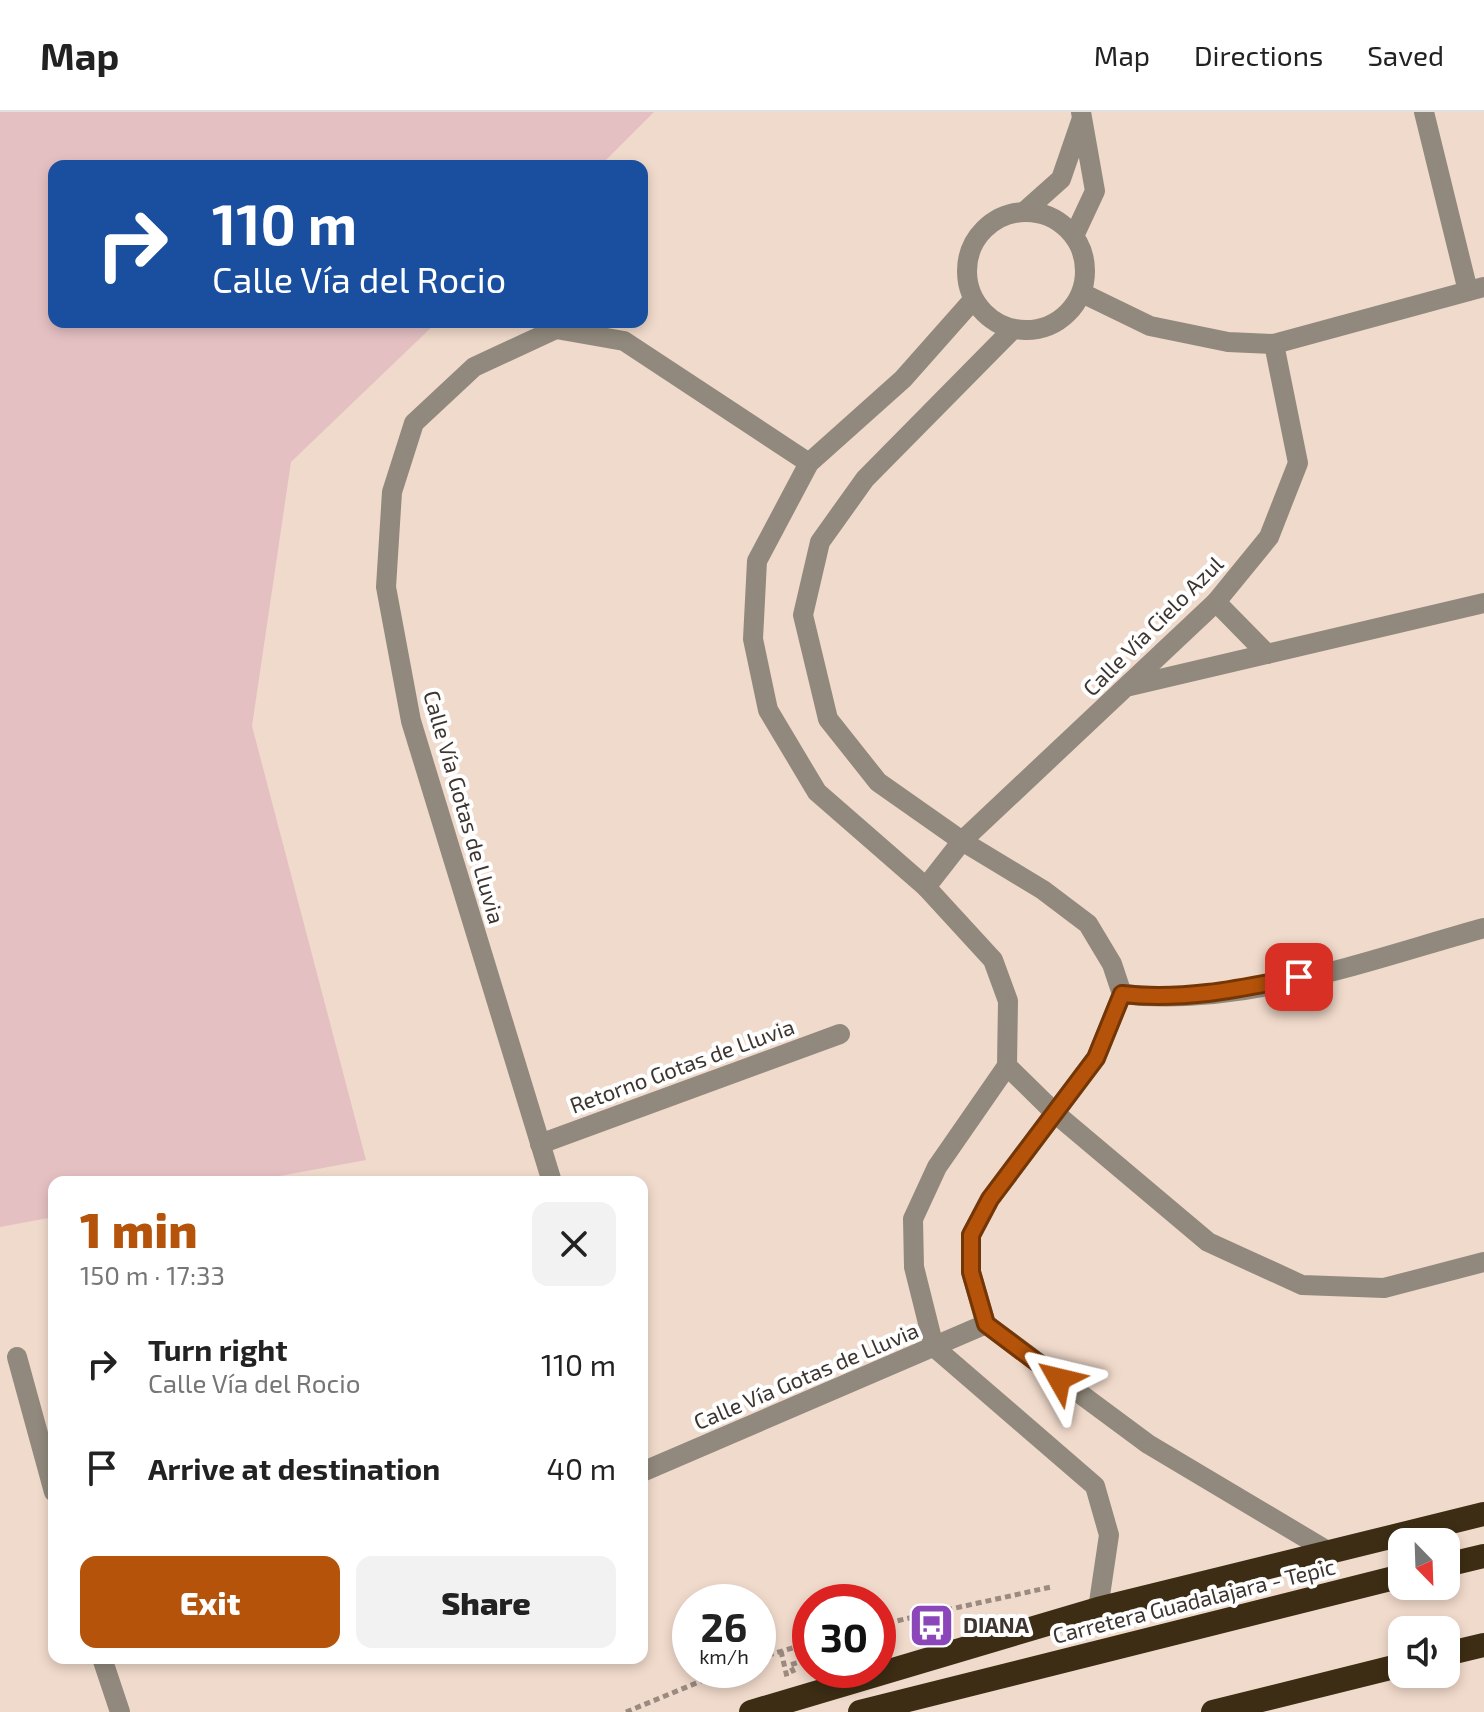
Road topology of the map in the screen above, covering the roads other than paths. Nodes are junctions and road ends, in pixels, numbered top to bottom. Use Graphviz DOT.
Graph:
graph roads {
  1 [pos="1424,112"];
  2 [pos="1082,114"];
  3 [pos="1024,212"];
  4 [pos="1074,236"];
  5 [pos="1476,289"];
  6 [pos="1082,293"];
  7 [pos="973,300"];
  8 [pos="1012,330"];
  9 [pos="1274,344"];
  10 [pos="809,463"];
  11 [pos="1216,602"];
  12 [pos="1484,603"];
  13 [pos="1267,654"];
  14 [pos="1129,686"];
  15 [pos="962,841"];
  16 [pos="926,887"];
  17 [pos="1484,928"];
  18 [pos="1122,994"];
  19 [pos="840,1034"];
  20 [pos="1007,1066"];
  21 [pos="1056,1114"];
  22 [pos="540,1144"];
  23 [pos="550,1176"];
  24 [pos="1484,1262"];
  25 [pos="986,1324"];
  26 [pos="934,1347"];
  27 [pos="17,1357"];
  28 [pos="648,1466"];
  29 [pos="48,1470"];
  30 [pos="1484,1514"];
  31 [pos="1331,1553"];
  32 [pos="1484,1556"];
  33 [pos="1460,1562"];
  34 [pos="1388,1580"];
  35 [pos="1098,1609"];
  36 [pos="1484,1645"];
  37 [pos="1460,1651"];
  38 [pos="104,1664"];
  39 [pos="1388,1668"];
  40 [pos="120,1712"];
  41 [pos="751,1712"];
  42 [pos="860,1712"];
  43 [pos="1213,1712"];
  1 -- 5 [label="street"];
  2 -- 3 [label="street"];
  2 -- 4 [label="street"];
  3 -- 4 [label="street"];
  3 -- 7 [label="street"];
  4 -- 6 [label="street"];
  5 -- 9 [label="street"];
  6 -- 8 [label="street"];
  6 -- 9 [label="street"];
  7 -- 8 [label="street"];
  7 -- 10 [label="street"];
  8 -- 15 [label="street"];
  9 -- 11 [label="street, Calle Vía Cielo Azul"];
  10 -- 16 [label="street"];
  10 -- 22 [label="street, Calle Vía Gotas de Lluvia"];
  11 -- 13 [label="street"];
  11 -- 14 [label="street, Calle Vía Cielo Azul"];
  12 -- 13 [label="street"];
  13 -- 14 [label="street"];
  14 -- 15 [label="street, Calle Vía Cielo Azul"];
  15 -- 16 [label="street, Calle Vía Cielo Azul"];
  15 -- 18 [label="street"];
  16 -- 20 [label="street"];
  17 -- 18 [label="street"];
  18 -- 21 [label="street"];
  19 -- 22 [label="street, Retorno Gotas de Lluvia"];
  20 -- 21 [label="street"];
  20 -- 26 [label="street"];
  21 -- 24 [label="street"];
  21 -- 25 [label="street"];
  22 -- 23 [label="street, Calle Vía Gotas de Lluvia"];
  25 -- 26 [label="street, Calle Vía Gotas de Lluvia"];
  25 -- 31 [label="street"];
  26 -- 28 [label="street, Calle Vía Gotas de Lluvia"];
  26 -- 35 [label="street"];
  27 -- 29 [label="street"];
  30 -- 31 [label="highway"];
  31 -- 35 [label="highway"];
  32 -- 33 [label="highway"];
  34 -- 42 [label="highway, Carretera Guadalajara - Tepic"];
  35 -- 41 [label="highway"];
  36 -- 37 [label="highway"];
  38 -- 40 [label="street"];
  39 -- 43 [label="highway"];
}
